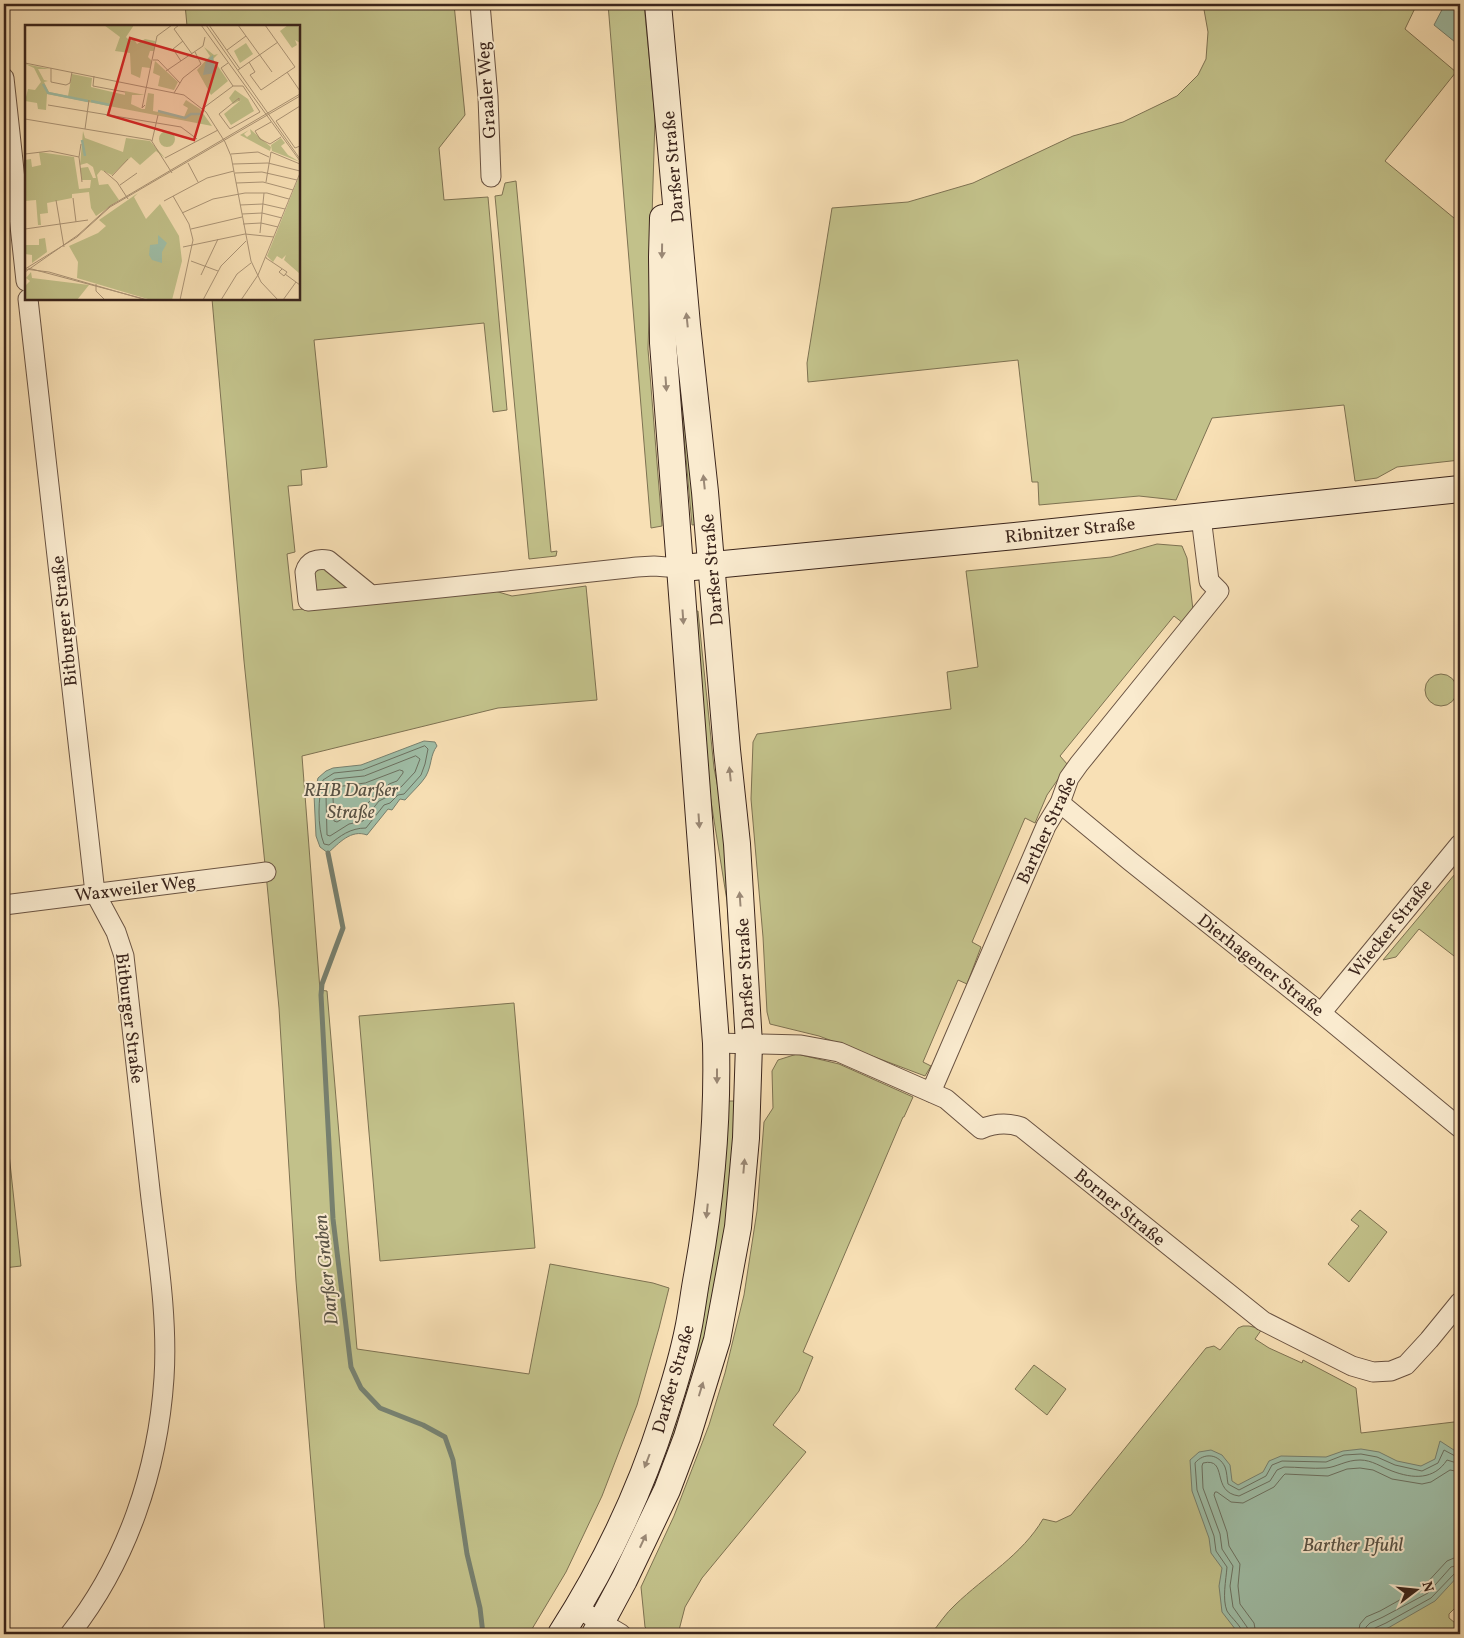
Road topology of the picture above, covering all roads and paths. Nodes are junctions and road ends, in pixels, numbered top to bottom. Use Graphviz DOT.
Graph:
graph roads {
  1 [pos="480,4"];
  2 [pos="658,4"];
  3 [pos="4,78"];
  4 [pos="667,97"];
  5 [pos="491,177"];
  6 [pos="25,272"];
  7 [pos="28,300"];
  8 [pos="1460,489"];
  9 [pos="1201,517"];
  10 [pos="711,566"];
  11 [pos="680,568"];
  12 [pos="372,595"];
  13 [pos="1060,803"];
  14 [pos="1460,844"];
  15 [pos="266,872"];
  16 [pos="95,893"];
  17 [pos="4,904"];
  18 [pos="1321,1013"];
  19 [pos="716,1043"];
  20 [pos="749,1044"];
  21 [pos="931,1092"];
  22 [pos="1460,1128"];
  23 [pos="1460,1302"];
  24 [pos="577,1608"];
  25 [pos="606,1631"];
  26 [pos="70,1634"];
  27 [pos="561,1634"];
  1 -- 5 [label="street, Graaler Weg"];
  2 -- 4 [label="main road, Darßer Straße"];
  3 -- 6 [label="street"];
  10 -- 4 [label="main road, Darßer Straße, one-way"];
  4 -- 11 [label="main road, Darßer Straße, one-way"];
  7 -- 16 [label="street, Bitburger Straße"];
  8 -- 9 [label="main road, Ribnitzer Straße"];
  9 -- 10 [label="main road, Ribnitzer Straße"];
  9 -- 13 [label="street, Barther Straße"];
  10 -- 11 [label="main road, Ribnitzer Straße"];
  20 -- 10 [label="main road, Darßer Straße, one-way"];
  11 -- 12 [label="street, Darßer Straße"];
  11 -- 19 [label="main road, Darßer Straße, one-way"];
  13 -- 18 [label="street, Dierhagener Straße"];
  13 -- 21 [label="street, Barther Straße"];
  14 -- 18 [label="street, Wiecker Straße"];
  15 -- 16 [label="street, Waxweiler Weg"];
  16 -- 17 [label="street, Waxweiler Weg"];
  16 -- 26 [label="street, Bitburger Straße"];
  18 -- 22 [label="street, Dierhagener Straße"];
  19 -- 20 [label="street, Darßer Straße"];
  19 -- 24 [label="main road, Darßer Straße, one-way"];
  20 -- 21 [label="street, Borner Straße"];
  25 -- 20 [label="main road, Darßer Straße, one-way"];
  21 -- 23 [label="street, Borner Straße"];
  24 -- 25 [label="street"];
  24 -- 27 [label="main road, Darßer Straße"];
}
